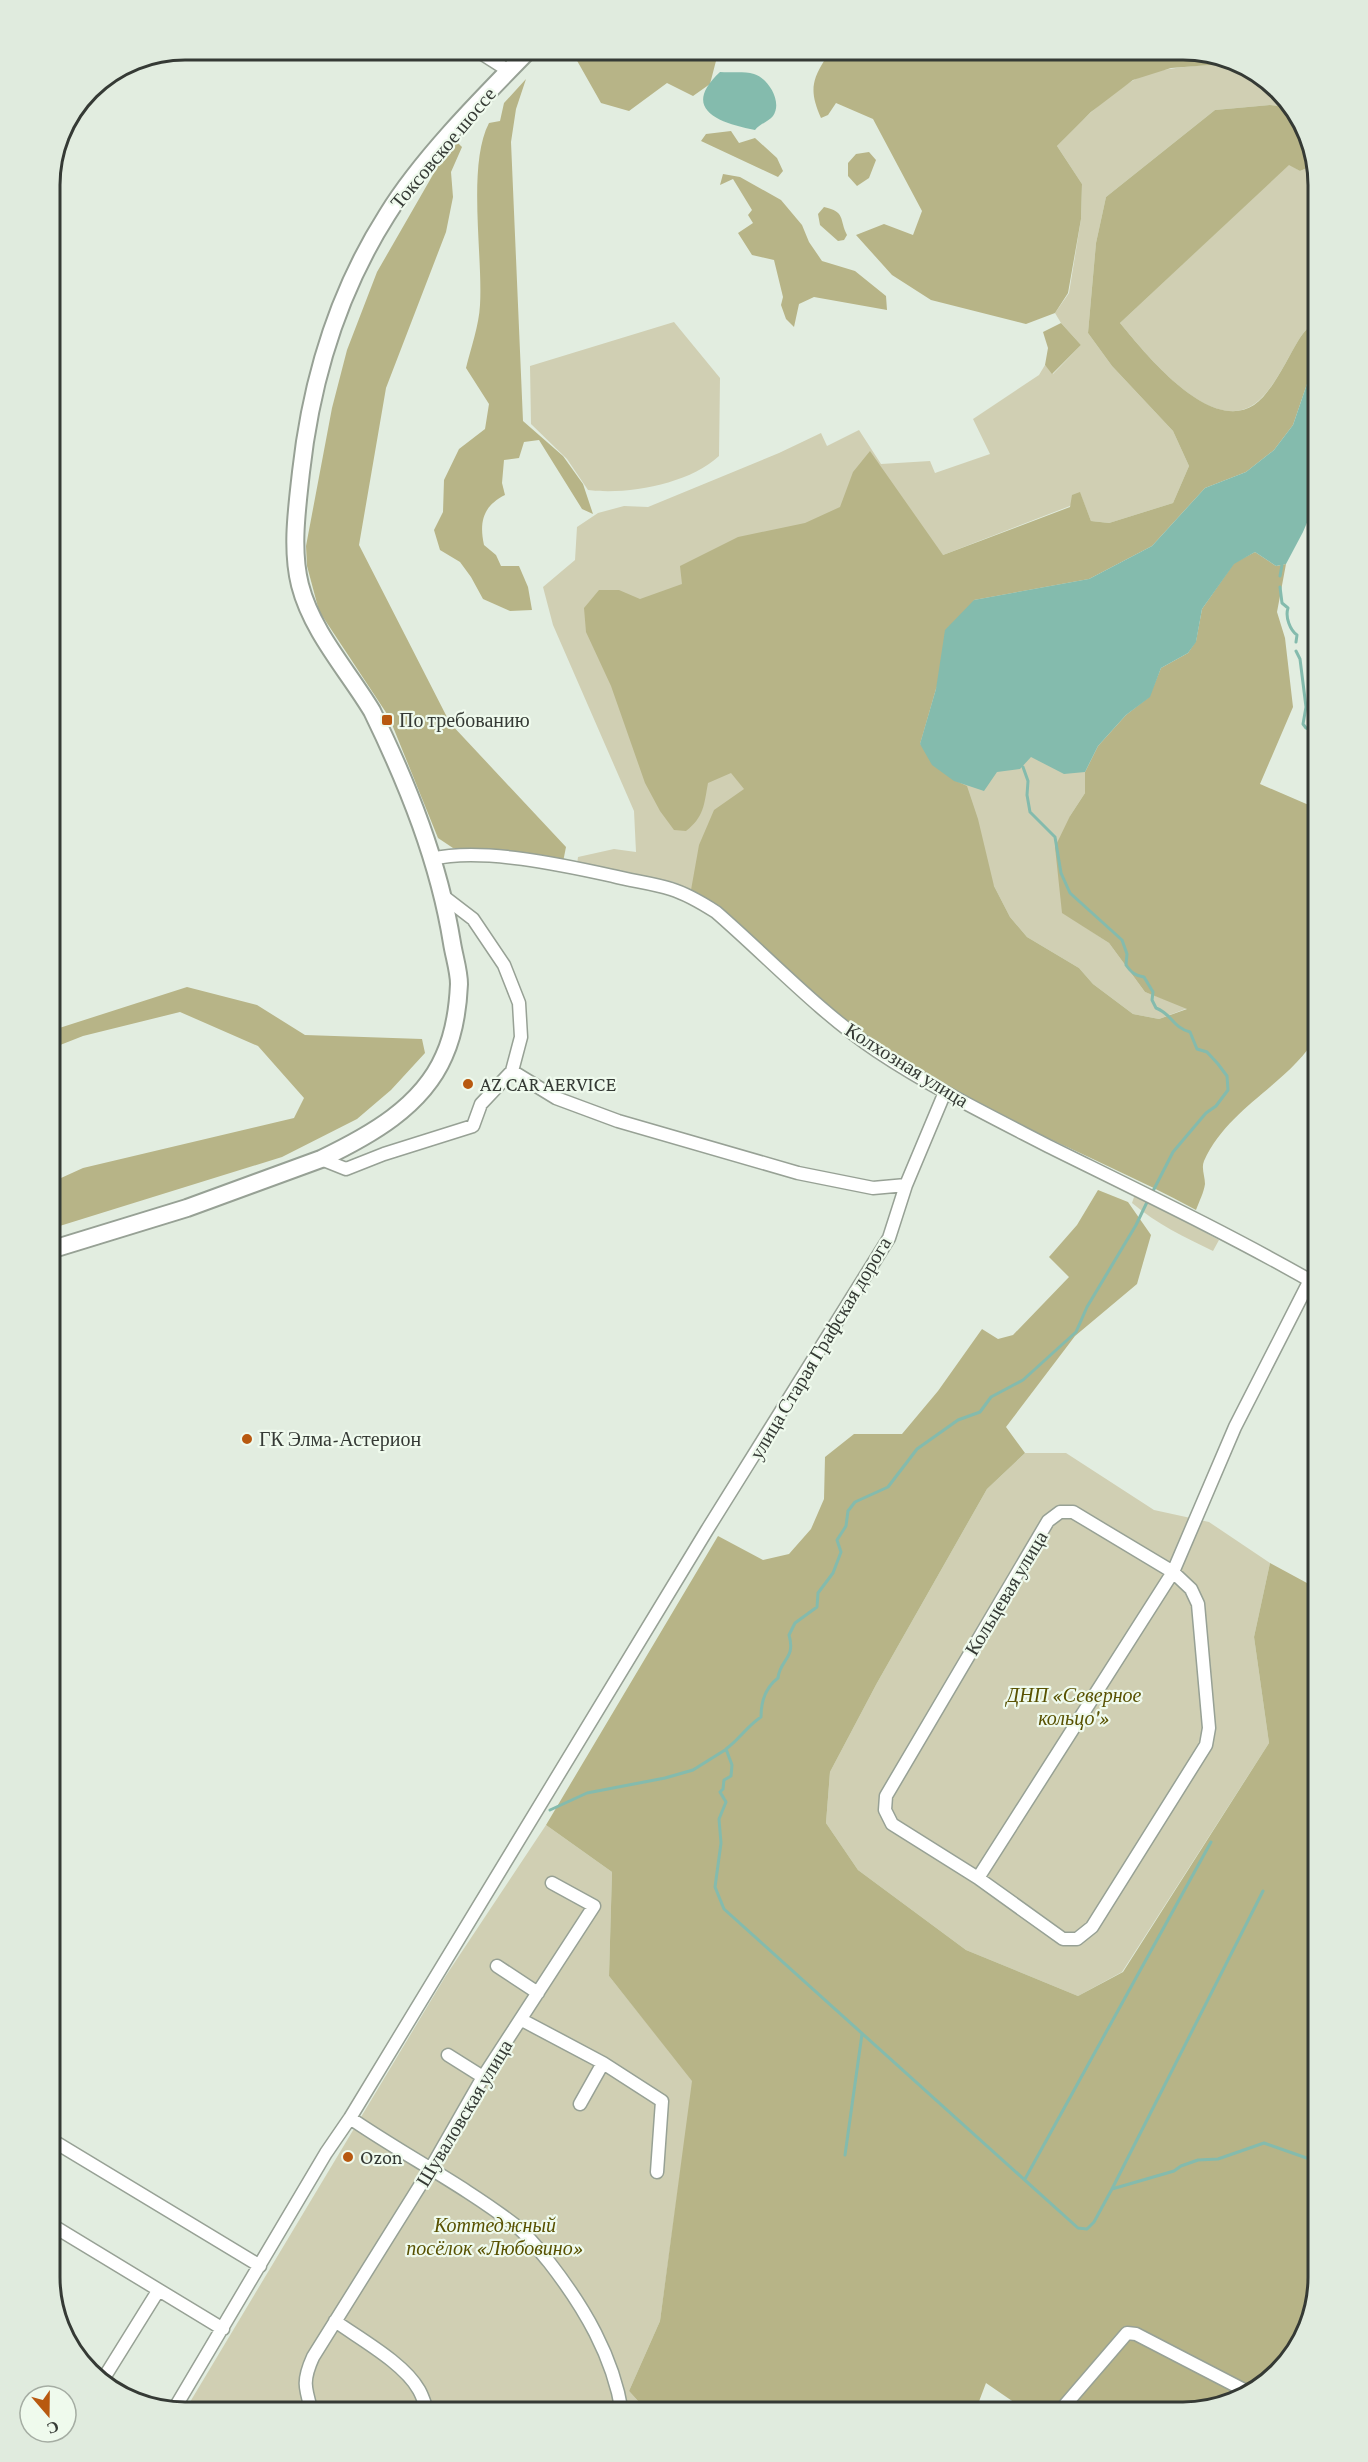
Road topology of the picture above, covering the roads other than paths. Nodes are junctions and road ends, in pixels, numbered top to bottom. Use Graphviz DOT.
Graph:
graph roads {
  1 [pos="491,60"];
  2 [pos="519,60"];
  3 [pos="508,72"];
  4 [pos="432,859"];
  5 [pos="443,896"];
  6 [pos="512,1071"];
  7 [pos="945,1092"];
  8 [pos="321,1159"];
  9 [pos="906,1185"];
  10 [pos="60,1247"];
  11 [pos="1308,1280"];
  12 [pos="1308,1294"];
  13 [pos="1173,1572"];
  14 [pos="978,1878"];
  15 [pos="552,1882"];
  16 [pos="497,1966"];
  17 [pos="538,1993"];
  18 [pos="522,2020"];
  19 [pos="448,2055"];
  20 [pos="603,2063"];
  21 [pos="483,2077"];
  22 [pos="580,2104"];
  23 [pos="350,2118"];
  24 [pos="60,2145"];
  25 [pos="431,2168"];
  26 [pos="657,2172"];
  27 [pos="60,2235"];
  28 [pos="260,2266"];
  29 [pos="158,2291"];
  30 [pos="335,2321"];
  31 [pos="223,2329"];
  32 [pos="107,2374"];
  33 [pos="1241,2388"];
  34 [pos="178,2402"];
  35 [pos="309,2402"];
  36 [pos="424,2402"];
  37 [pos="619,2402"];
  38 [pos="1068,2402"];
  1 -- 3 [label="street"];
  2 -- 3 [label="main road, Токсовское шоссе"];
  3 -- 4 [label="main road, Токсовское шоссе"];
  4 -- 5 [label="main road, Токсовское шоссе"];
  4 -- 7 [label="street, Колхозная улица"];
  5 -- 6 [label="street"];
  5 -- 8 [label="main road, Токсовское шоссе"];
  6 -- 8 [label="street"];
  6 -- 9 [label="street"];
  7 -- 9 [label="street, улица Старая Графская дорога"];
  7 -- 11 [label="street, Колхозная улица"];
  8 -- 10 [label="main road, Токсовское шоссе"];
  9 -- 23 [label="street, улица Старая Графская дорога"];
  12 -- 13 [label="street"];
  13 -- 14 [label="street"];
  13 -- 14 [label="street, Кольцевая улица"];
  13 -- 14 [label="street, Кольцевая улица"];
  15 -- 17 [label="street, Шуваловская улица"];
  16 -- 17 [label="street"];
  17 -- 18 [label="street, Шуваловская улица"];
  18 -- 20 [label="street"];
  18 -- 21 [label="street, Шуваловская улица"];
  19 -- 21 [label="street"];
  20 -- 22 [label="street"];
  20 -- 26 [label="street"];
  21 -- 25 [label="street, Шуваловская улица"];
  23 -- 25 [label="street"];
  23 -- 28 [label="street, улица Старая Графская дорога"];
  24 -- 28 [label="street"];
  25 -- 30 [label="street, Шуваловская улица"];
  25 -- 37 [label="street"];
  27 -- 29 [label="street"];
  28 -- 31 [label="street, улица Старая Графская дорога"];
  29 -- 31 [label="street"];
  29 -- 32 [label="street"];
  30 -- 35 [label="street, Шуваловская улица"];
  30 -- 36 [label="street"];
  31 -- 34 [label="street, улица Старая Графская дорога"];
  33 -- 38 [label="street"];
}
